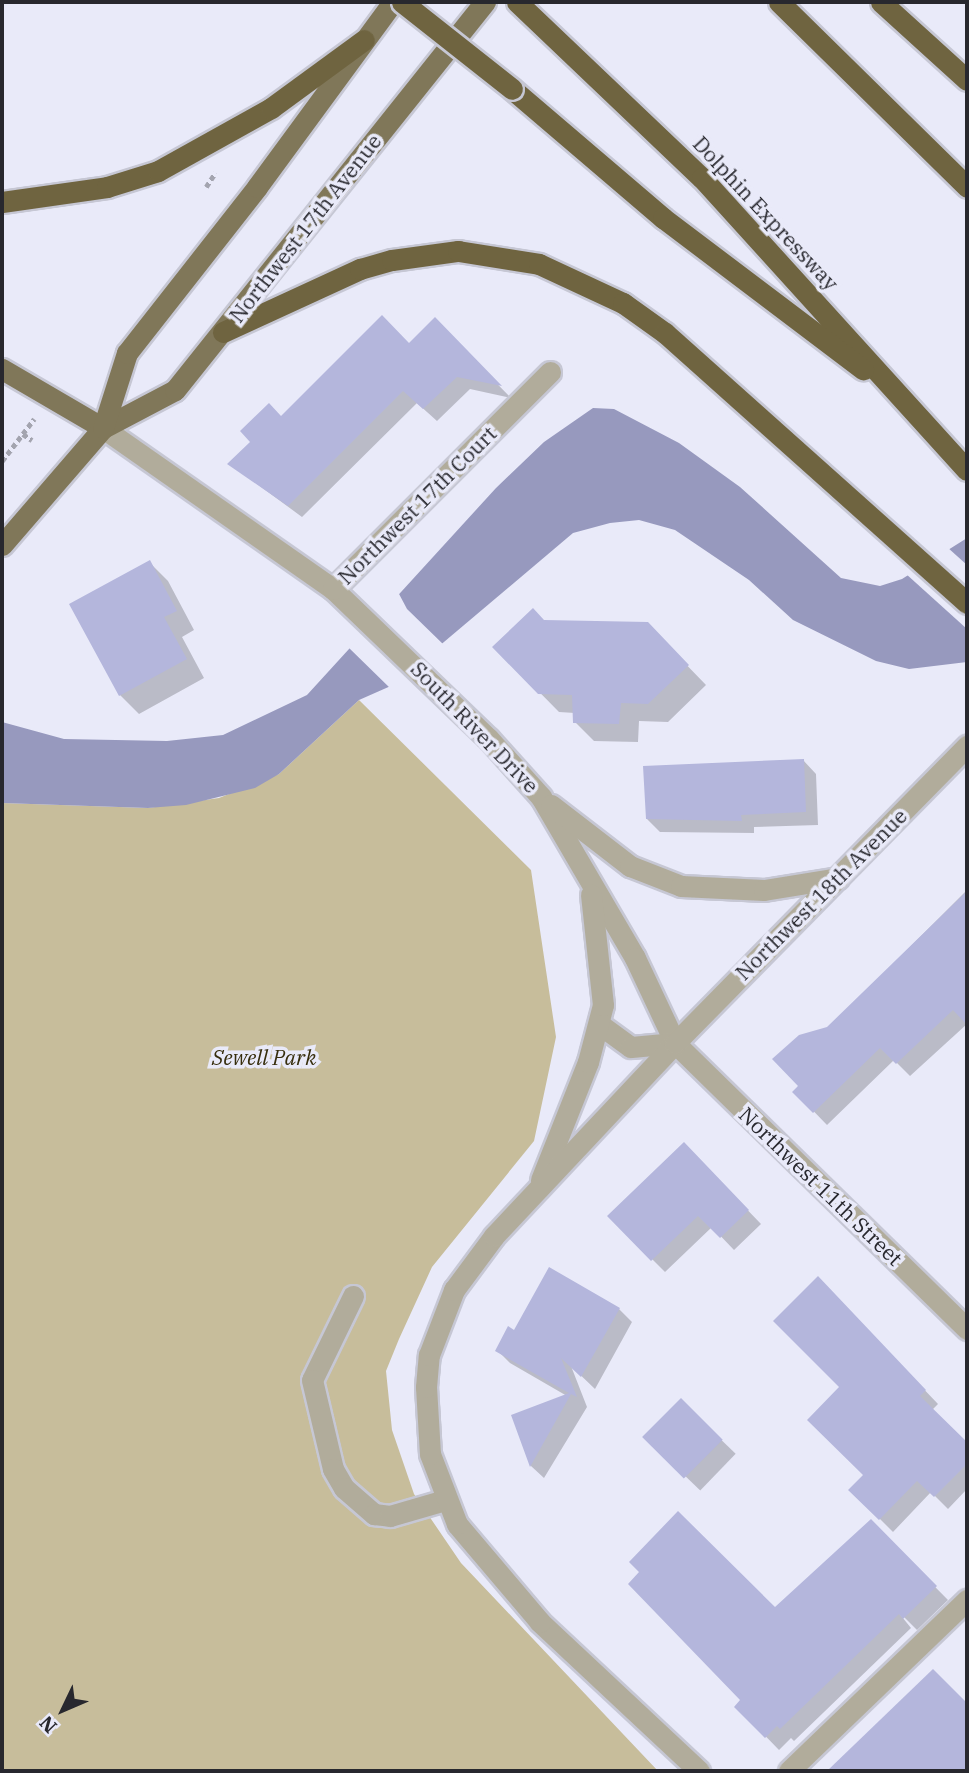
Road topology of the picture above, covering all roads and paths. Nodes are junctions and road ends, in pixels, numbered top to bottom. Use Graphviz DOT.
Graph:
graph roads {
  1 [pos="393,2"];
  2 [pos="402,2"];
  3 [pos="485,2"];
  4 [pos="517,2"];
  5 [pos="779,2"];
  6 [pos="881,2"];
  7 [pos="364,40"];
  8 [pos="967,80"];
  9 [pos="967,187"];
  10 [pos="2,202"];
  11 [pos="223,332"];
  12 [pos="2,369"];
  13 [pos="550,372"];
  14 [pos="905,401"];
  15 [pos="36,415"];
  16 [pos="103,428"];
  17 [pos="23,434"];
  18 [pos="32,440"];
  19 [pos="2,461"];
  20 [pos="967,470"];
  21 [pos="2,545"];
  22 [pos="333,589"];
  23 [pos="967,603"];
  24 [pos="967,746"];
  25 [pos="541,796"];
  26 [pos="838,877"];
  27 [pos="590,886"];
  28 [pos="599,1024"];
  29 [pos="675,1043"];
  30 [pos="536,1193"];
  31 [pos="353,1296"];
  32 [pos="967,1329"];
  33 [pos="445,1500"];
  34 [pos="967,1600"];
  35 [pos="699,1771"];
  36 [pos="789,1771"];
  1 -- 7 [label="main road, Northwest 17th Avenue"];
  2 -- 14 [label="highway, bridge"];
  3 -- 11 [label="main road, Northwest 17th Avenue"];
  4 -- 14 [label="highway, Dolphin Expressway"];
  5 -- 9 [label="highway"];
  6 -- 8 [label="highway"];
  7 -- 10 [label="highway"];
  7 -- 16 [label="main road, Northwest 17th Avenue"];
  11 -- 16 [label="main road, Northwest 17th Avenue"];
  11 -- 23 [label="highway"];
  12 -- 16 [label="main road"];
  13 -- 22 [label="street, Northwest 17th Court"];
  14 -- 20 [label="highway, Dolphin Expressway"];
  15 -- 17 [label="path"];
  16 -- 21 [label="main road, Northwest 17th Avenue"];
  16 -- 22 [label="street, Northwest 17th Court"];
  17 -- 18 [label="path"];
  17 -- 19 [label="path"];
  22 -- 25 [label="street, South River Drive"];
  24 -- 26 [label="street, Northwest 18th Avenue"];
  25 -- 26 [label="street"];
  25 -- 27 [label="street, South River Drive"];
  26 -- 29 [label="street, Northwest 18th Avenue"];
  27 -- 28 [label="street"];
  27 -- 29 [label="street, South River Drive"];
  28 -- 29 [label="street"];
  28 -- 30 [label="street"];
  29 -- 30 [label="street, Northwest 18th Avenue"];
  29 -- 32 [label="street, Northwest 11th Street"];
  30 -- 33 [label="street, Northwest 18th Avenue"];
  31 -- 33 [label="street"];
  33 -- 35 [label="street, Northwest 18th Avenue"];
  34 -- 36 [label="street"];
}
